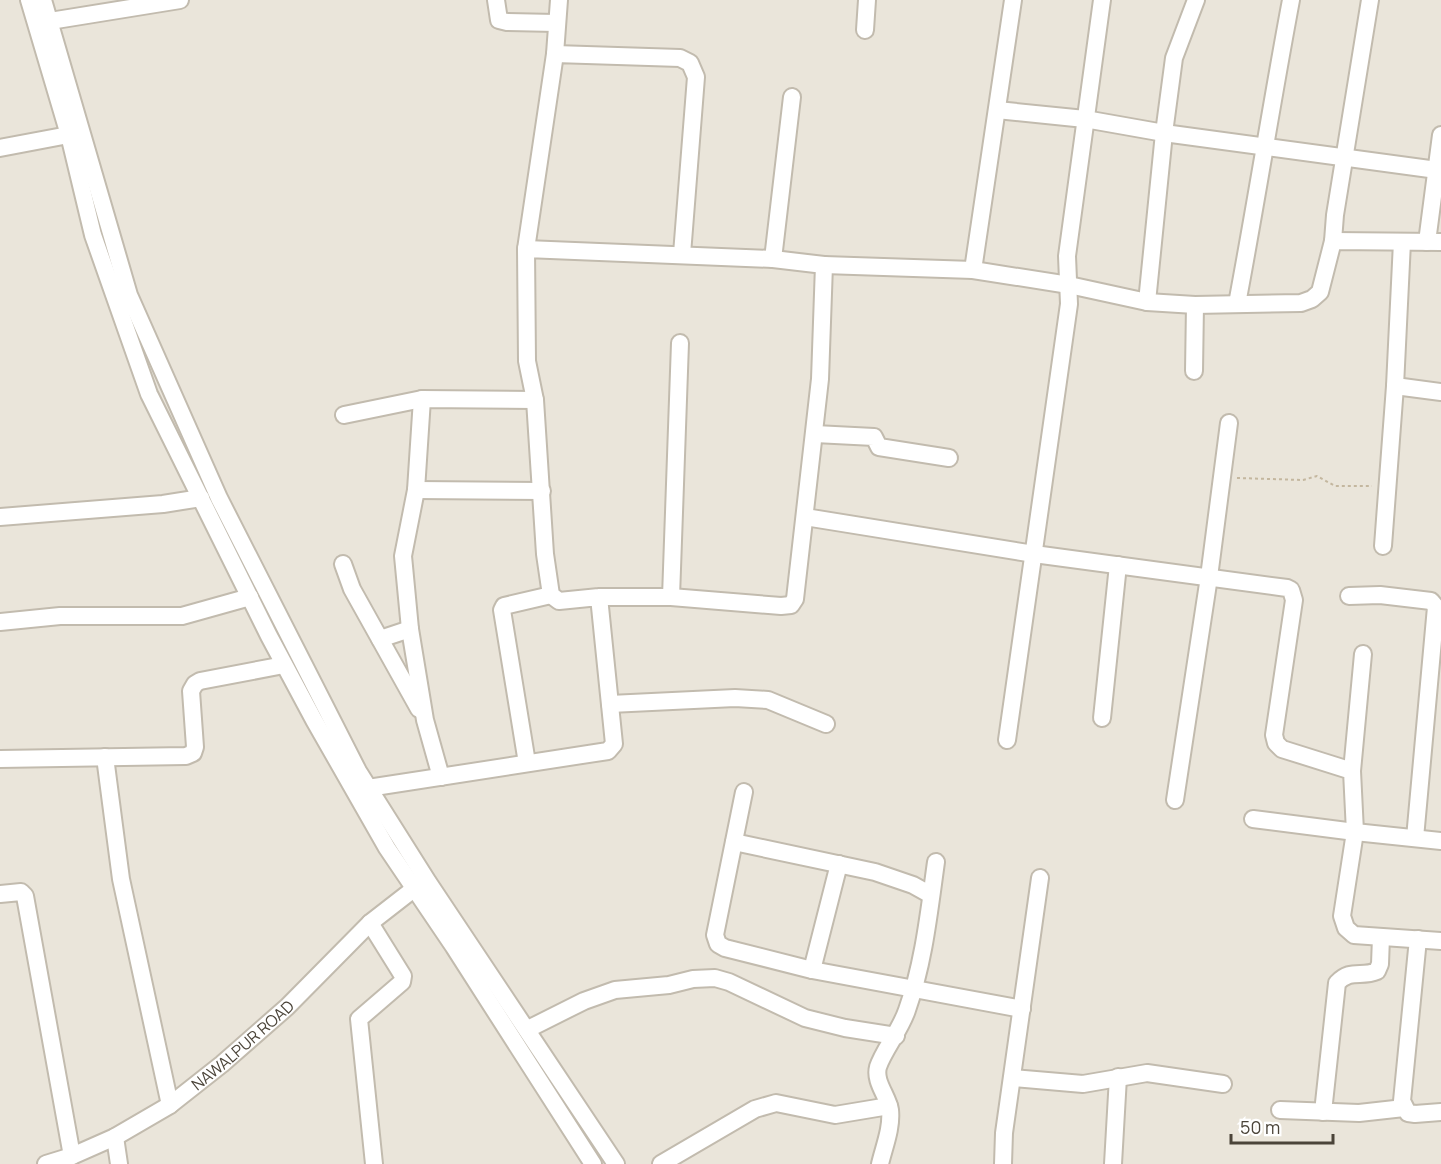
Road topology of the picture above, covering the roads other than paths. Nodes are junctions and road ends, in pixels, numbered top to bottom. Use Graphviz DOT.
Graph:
graph roads {
  1 [pos="29,0"];
  2 [pos="44,0"];
  3 [pos="180,0"];
  4 [pos="496,0"];
  5 [pos="559,0"];
  6 [pos="867,0"];
  7 [pos="1013,0"];
  8 [pos="1101,0"];
  9 [pos="1196,0"];
  10 [pos="1291,0"];
  11 [pos="1370,0"];
  12 [pos="50,21"];
  13 [pos="556,23"];
  14 [pos="865,30"];
  15 [pos="555,54"];
  16 [pos="792,98"];
  17 [pos="997,110"];
  18 [pos="1085,119"];
  19 [pos="1164,133"];
  20 [pos="76,134"];
  21 [pos="1441,135"];
  22 [pos="0,148"];
  23 [pos="1266,148"];
  24 [pos="1346,157"];
  25 [pos="1437,170"];
  26 [pos="1333,241"];
  27 [pos="1402,242"];
  28 [pos="1434,242"];
  29 [pos="526,249"];
  30 [pos="682,254"];
  31 [pos="773,259"];
  32 [pos="824,265"];
  33 [pos="973,270"];
  34 [pos="1069,285"];
  35 [pos="1147,302"];
  36 [pos="1237,304"];
  37 [pos="1195,305"];
  38 [pos="680,343"];
  39 [pos="1194,371"];
  40 [pos="1395,386"];
  41 [pos="1441,392"];
  42 [pos="422,399"];
  43 [pos="535,400"];
  44 [pos="344,415"];
  45 [pos="1229,423"];
  46 [pos="815,434"];
  47 [pos="949,458"];
  48 [pos="416,490"];
  49 [pos="542,491"];
  50 [pos="201,498"];
  51 [pos="0,517"];
  52 [pos="805,517"];
  53 [pos="1383,546"];
  54 [pos="1034,554"];
  55 [pos="343,564"];
  56 [pos="1118,565"];
  57 [pos="1209,578"];
  58 [pos="551,595"];
  59 [pos="1349,596"];
  60 [pos="250,597"];
  61 [pos="598,597"];
  62 [pos="671,597"];
  63 [pos="0,622"];
  64 [pos="410,628"];
  65 [pos="380,639"];
  66 [pos="1363,654"];
  67 [pos="284,665"];
  68 [pos="610,705"];
  69 [pos="1102,718"];
  70 [pos="425,720"];
  71 [pos="826,724"];
  72 [pos="1007,740"];
  73 [pos="105,757"];
  74 [pos="0,759"];
  75 [pos="527,763"];
  76 [pos="1352,771"];
  77 [pos="441,777"];
  78 [pos="368,788"];
  79 [pos="744,792"];
  80 [pos="1175,800"];
  81 [pos="1253,819"];
  82 [pos="1355,832"];
  83 [pos="1415,838"];
  84 [pos="1441,841"];
  85 [pos="734,842"];
  86 [pos="936,862"];
  87 [pos="839,864"];
  88 [pos="1040,878"];
  89 [pos="415,888"];
  90 [pos="0,894"];
  91 [pos="931,895"];
  92 [pos="370,923"];
  93 [pos="1381,937"];
  94 [pos="1418,939"];
  95 [pos="1441,941"];
  96 [pos="812,970"];
  97 [pos="913,990"];
  98 [pos="1022,1010"];
  99 [pos="528,1029"];
  100 [pos="896,1036"];
  101 [pos="1118,1077"];
  102 [pos="1012,1078"];
  103 [pos="1223,1084"];
  104 [pos="170,1105"];
  105 [pos="889,1106"];
  106 [pos="1404,1108"];
  107 [pos="1280,1110"];
  108 [pos="1323,1112"];
  109 [pos="1441,1112"];
  110 [pos="115,1137"];
  111 [pos="72,1156"];
  112 [pos="46,1164"];
  113 [pos="119,1164"];
  114 [pos="374,1164"];
  115 [pos="593,1164"];
  116 [pos="616,1164"];
  117 [pos="661,1164"];
  118 [pos="880,1164"];
  119 [pos="1003,1164"];
  120 [pos="1113,1164"];
  1 -- 20 [label="street"];
  2 -- 12 [label="street"];
  3 -- 12 [label="street"];
  4 -- 13 [label="street"];
  5 -- 13 [label="street"];
  6 -- 14 [label="street"];
  7 -- 17 [label="street"];
  8 -- 18 [label="street"];
  9 -- 19 [label="street"];
  10 -- 23 [label="street"];
  11 -- 24 [label="street"];
  12 -- 20 [label="street"];
  13 -- 15 [label="street"];
  15 -- 29 [label="street"];
  15 -- 30 [label="street"];
  16 -- 31 [label="street"];
  17 -- 18 [label="street"];
  17 -- 33 [label="street"];
  18 -- 19 [label="street"];
  18 -- 34 [label="street"];
  19 -- 23 [label="street"];
  19 -- 35 [label="street"];
  20 -- 22 [label="street"];
  20 -- 50 [label="street"];
  20 -- 78 [label="street"];
  21 -- 25 [label="street"];
  23 -- 24 [label="street"];
  23 -- 36 [label="street"];
  24 -- 25 [label="street"];
  24 -- 26 [label="street"];
  25 -- 28 [label="street"];
  26 -- 27 [label="street"];
  26 -- 36 [label="street"];
  27 -- 28 [label="street"];
  27 -- 40 [label="street"];
  29 -- 30 [label="street"];
  29 -- 43 [label="street"];
  30 -- 31 [label="street"];
  31 -- 32 [label="street"];
  32 -- 33 [label="street"];
  32 -- 46 [label="street"];
  33 -- 34 [label="street"];
  34 -- 35 [label="street"];
  34 -- 54 [label="street"];
  35 -- 37 [label="street"];
  36 -- 37 [label="street"];
  37 -- 39 [label="street"];
  38 -- 62 [label="street"];
  40 -- 41 [label="street"];
  40 -- 53 [label="street"];
  42 -- 43 [label="street"];
  42 -- 44 [label="street"];
  42 -- 48 [label="street"];
  43 -- 49 [label="street"];
  45 -- 57 [label="street"];
  46 -- 47 [label="street"];
  46 -- 52 [label="street"];
  48 -- 49 [label="street"];
  48 -- 64 [label="street"];
  49 -- 58 [label="street"];
  50 -- 51 [label="street"];
  50 -- 60 [label="street"];
  52 -- 54 [label="street"];
  52 -- 62 [label="street"];
  54 -- 56 [label="street"];
  54 -- 72 [label="street"];
  55 -- 65 [label="street"];
  56 -- 57 [label="street"];
  56 -- 69 [label="street"];
  57 -- 76 [label="street"];
  57 -- 80 [label="street"];
  58 -- 61 [label="street"];
  58 -- 75 [label="street"];
  59 -- 83 [label="street"];
  60 -- 63 [label="street"];
  60 -- 67 [label="street"];
  61 -- 62 [label="street"];
  61 -- 68 [label="street"];
  64 -- 65 [label="street"];
  64 -- 70 [label="street"];
  65 -- 70 [label="street"];
  66 -- 76 [label="street"];
  67 -- 73 [label="street"];
  67 -- 89 [label="street"];
  68 -- 71 [label="street"];
  68 -- 75 [label="street"];
  70 -- 77 [label="street"];
  73 -- 74 [label="street"];
  73 -- 104 [label="street"];
  75 -- 77 [label="street"];
  76 -- 82 [label="street"];
  77 -- 78 [label="street"];
  78 -- 99 [label="street"];
  79 -- 85 [label="street"];
  81 -- 82 [label="street"];
  82 -- 83 [label="street"];
  82 -- 93 [label="street"];
  83 -- 84 [label="street"];
  85 -- 87 [label="street"];
  85 -- 96 [label="street"];
  86 -- 91 [label="street"];
  87 -- 91 [label="street"];
  87 -- 96 [label="street"];
  88 -- 98 [label="street"];
  89 -- 92 [label="street, NAWALPUR ROAD"];
  89 -- 115 [label="street"];
  90 -- 111 [label="street"];
  91 -- 97 [label="street"];
  92 -- 104 [label="street, NAWALPUR ROAD"];
  92 -- 114 [label="street"];
  93 -- 94 [label="street"];
  93 -- 108 [label="street"];
  94 -- 95 [label="street"];
  94 -- 106 [label="street"];
  96 -- 97 [label="street"];
  97 -- 98 [label="street"];
  97 -- 100 [label="street"];
  98 -- 102 [label="street"];
  99 -- 100 [label="street"];
  99 -- 116 [label="street"];
  100 -- 105 [label="street"];
  101 -- 102 [label="street"];
  101 -- 103 [label="street"];
  101 -- 120 [label="street"];
  102 -- 119 [label="street"];
  104 -- 110 [label="street, NAWALPUR ROAD"];
  105 -- 117 [label="street"];
  105 -- 118 [label="street"];
  106 -- 108 [label="street"];
  106 -- 109 [label="street"];
  107 -- 108 [label="street"];
  110 -- 111 [label="street, NAWALPUR ROAD"];
  110 -- 113 [label="street"];
  111 -- 112 [label="street, NAWALPUR ROAD"];
}
